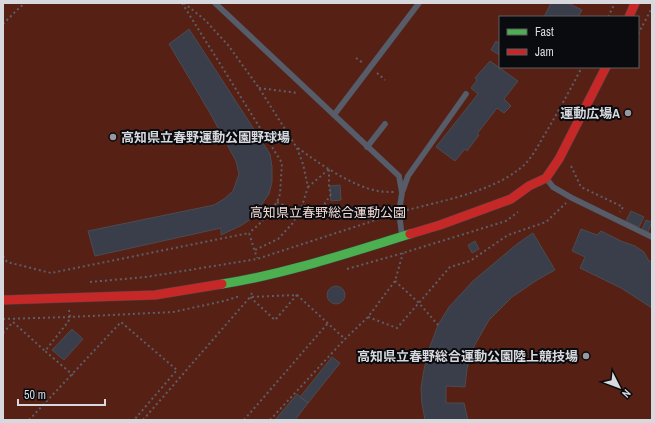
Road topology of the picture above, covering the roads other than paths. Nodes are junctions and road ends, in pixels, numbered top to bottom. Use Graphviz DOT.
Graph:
graph roads {
  1 [pos="215,3"];
  2 [pos="419,3"];
  3 [pos="635,3"];
  4 [pos="629,16"];
  5 [pos="605,68"];
  6 [pos="466,94"];
  7 [pos="334,114"];
  8 [pos="384,124"];
  9 [pos="367,147"];
  10 [pos="546,178"];
  11 [pos="402,192"];
  12 [pos="402,236"];
  13 [pos="652,237"];
  14 [pos="3,300"];
  1 -- 7 [label="lane"];
  2 -- 7 [label="lane"];
  3 -- 4 [label="street"];
  5 -- 10 [label="street"];
  6 -- 11 [label="lane"];
  7 -- 9 [label="lane"];
  8 -- 9 [label="lane"];
  9 -- 11 [label="lane"];
  10 -- 12 [label="street"];
  10 -- 13 [label="lane"];
  11 -- 12 [label="lane"];
  12 -- 14 [label="street"];
}
